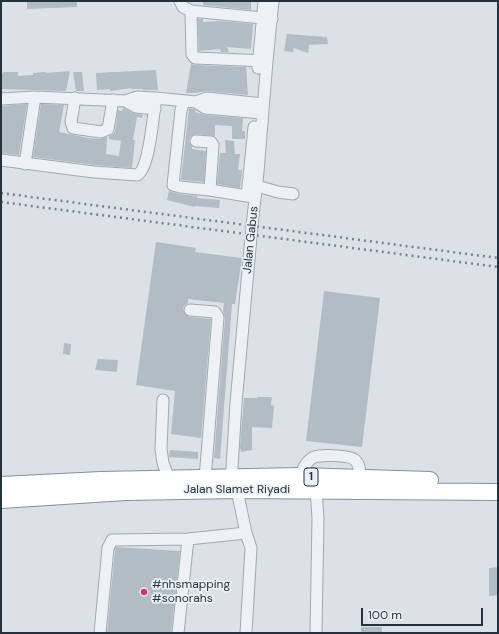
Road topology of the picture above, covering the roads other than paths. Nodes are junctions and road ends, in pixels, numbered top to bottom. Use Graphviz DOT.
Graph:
graph roads {
  1 [pos="180,1"];
  2 [pos="264,1"];
  3 [pos="273,1"];
  4 [pos="191,11"];
  5 [pos="267,19"];
  6 [pos="263,61"];
  7 [pos="35,97"];
  8 [pos="75,98"];
  9 [pos="1,99"];
  10 [pos="112,100"];
  11 [pos="184,102"];
  12 [pos="156,103"];
  13 [pos="259,108"];
  14 [pos="196,141"];
  15 [pos="1,160"];
  16 [pos="25,164"];
  17 [pos="210,190"];
  18 [pos="253,193"];
  19 [pos="293,194"];
  20 [pos="190,310"];
  21 [pos="163,400"];
  22 [pos="300,476"];
  23 [pos="360,478"];
  24 [pos="169,479"];
  25 [pos="205,479"];
  26 [pos="498,481"];
  27 [pos="1,485"];
  28 [pos="126,486"];
  29 [pos="233,486"];
  30 [pos="102,487"];
  31 [pos="316,490"];
  32 [pos="498,492"];
  33 [pos="1,500"];
  34 [pos="246,533"];
  35 [pos="188,539"];
  36 [pos="100,633"];
  37 [pos="178,633"];
  38 [pos="246,633"];
  39 [pos="316,633"];
  1 -- 4 [label="street"];
  2 -- 5 [label="street"];
  3 -- 5 [label="street"];
  4 -- 5 [label="street"];
  4 -- 6 [label="street"];
  5 -- 6 [label="street, Jalan Gabus"];
  6 -- 13 [label="street, Jalan Gabus"];
  7 -- 8 [label="street"];
  7 -- 9 [label="street"];
  7 -- 16 [label="street"];
  8 -- 10 [label="street"];
  8 -- 10 [label="street"];
  10 -- 12 [label="street"];
  11 -- 12 [label="street"];
  11 -- 13 [label="street"];
  11 -- 17 [label="street"];
  12 -- 16 [label="street"];
  13 -- 18 [label="street, Jalan Gabus"];
  14 -- 17 [label="street"];
  15 -- 16 [label="street"];
  17 -- 18 [label="street"];
  18 -- 19 [label="street"];
  18 -- 29 [label="street, Jalan Gabus"];
  20 -- 25 [label="street"];
  21 -- 24 [label="street"];
  22 -- 23 [label="highway, Jalan Slamet Riyadi / 1"];
  22 -- 23 [label="street"];
  22 -- 29 [label="highway, Jalan Slamet Riyadi / 1"];
  23 -- 26 [label="highway, Jalan Slamet Riyadi / 1"];
  24 -- 25 [label="highway, Jalan Slamet Riyadi / 1"];
  24 -- 28 [label="highway, Jalan Slamet Riyadi / 1"];
  25 -- 29 [label="highway, Jalan Slamet Riyadi / 1"];
  27 -- 30 [label="highway, Jalan Slamet Riyadi / 1"];
  28 -- 29 [label="highway, Jalan Slamet Riyadi / 1"];
  28 -- 30 [label="highway, Jalan Slamet Riyadi / 1"];
  29 -- 31 [label="highway, Jalan Slamet Riyadi / 1"];
  29 -- 34 [label="street, Jalan Gabus"];
  30 -- 33 [label="highway, Jalan Slamet Riyadi / 1"];
  31 -- 32 [label="highway, Jalan Slamet Riyadi / 1"];
  31 -- 39 [label="street"];
  34 -- 35 [label="street"];
  34 -- 38 [label="street, Jalan Gabus"];
  35 -- 36 [label="street"];
  35 -- 37 [label="street"];
}
